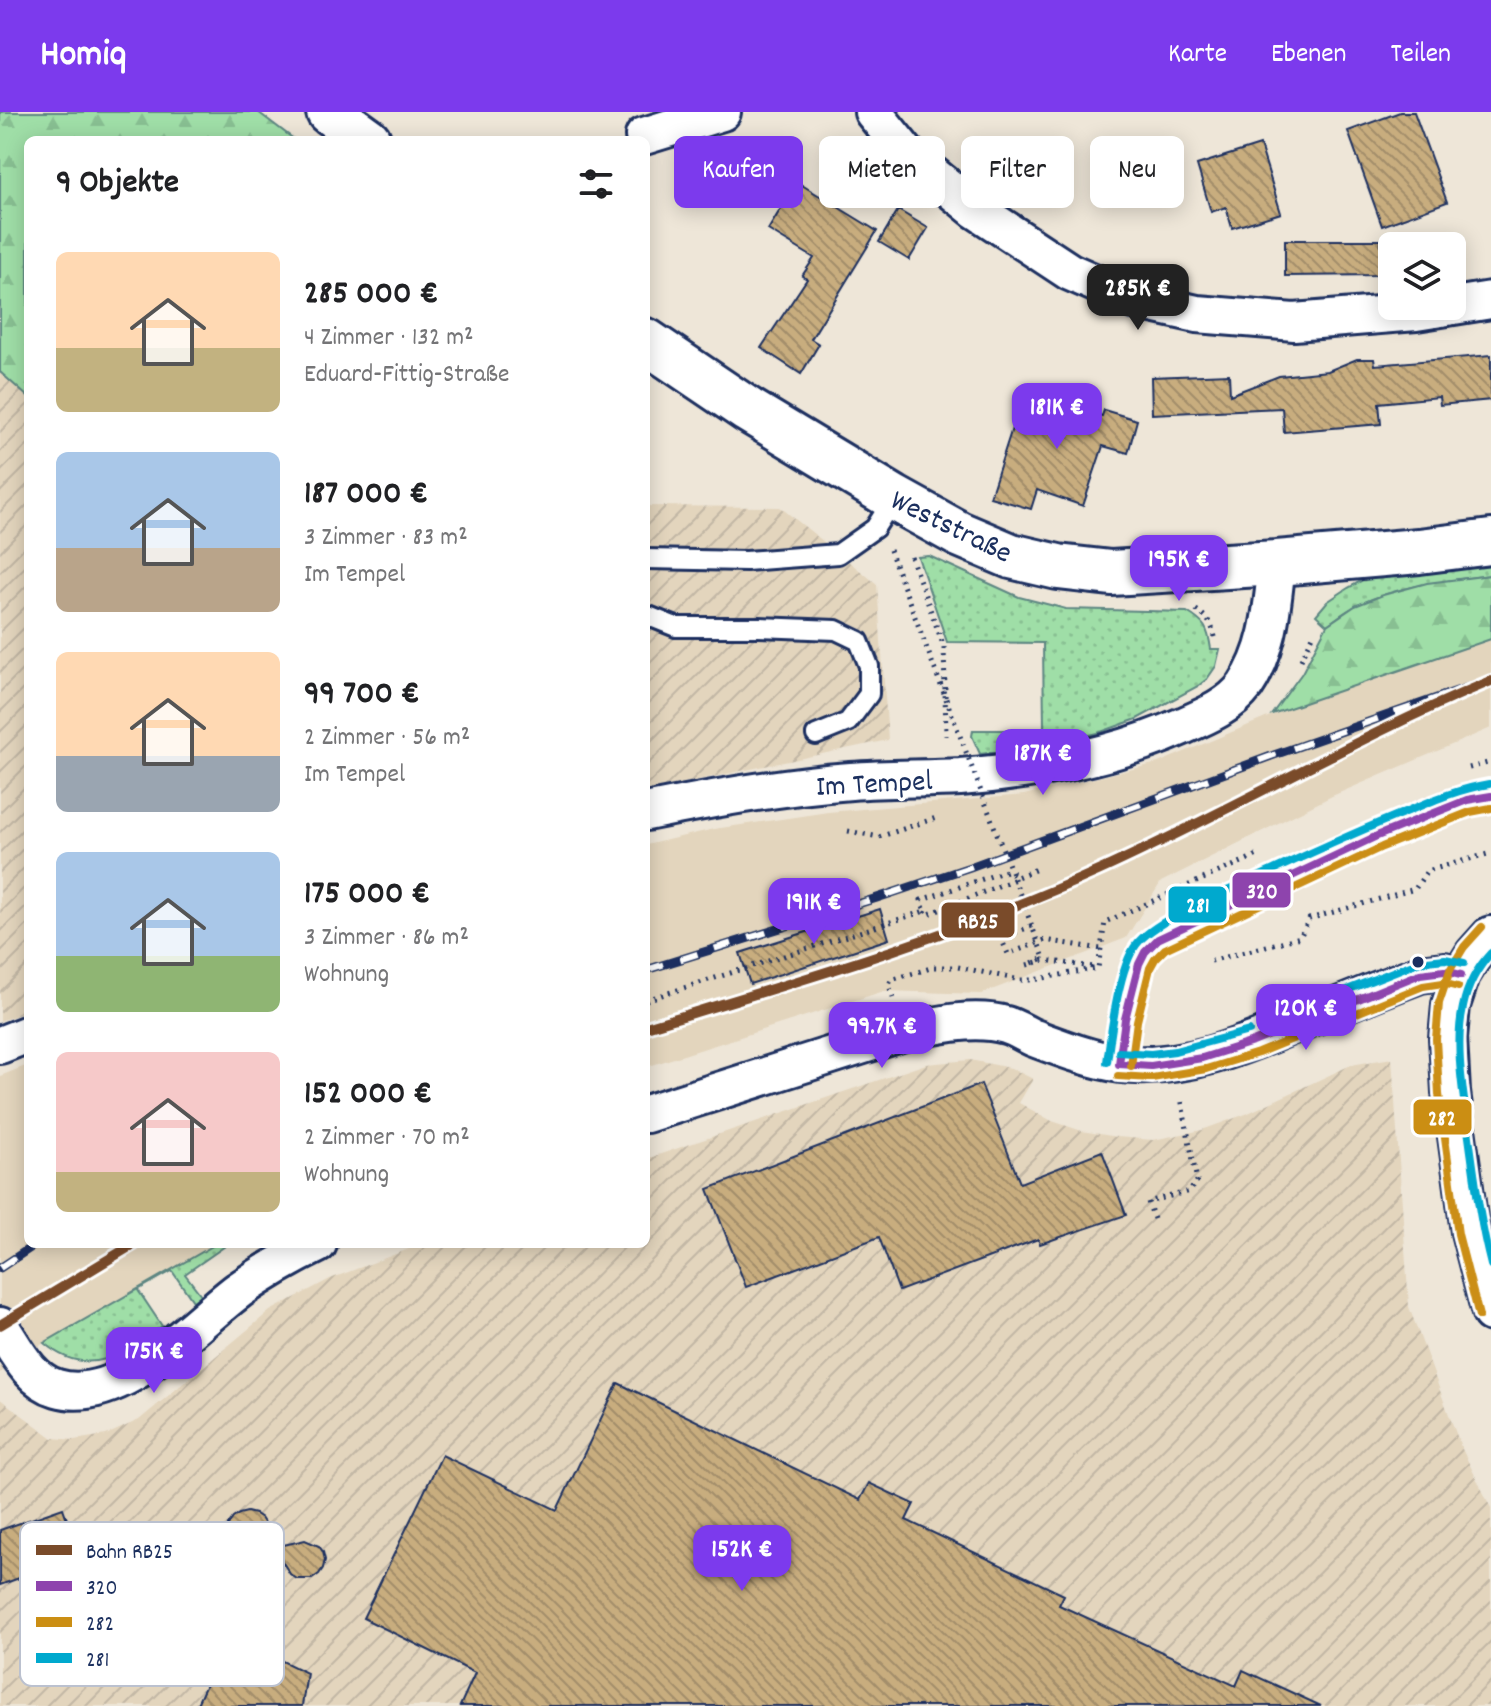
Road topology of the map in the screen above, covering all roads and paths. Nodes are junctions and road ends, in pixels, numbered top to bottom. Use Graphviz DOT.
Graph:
graph roads {
  1 [pos="329,112"];
  2 [pos="722,112"];
  3 [pos="873,112"];
  4 [pos="644,129"];
  5 [pos="362,136"];
  6 [pos="1491,300"];
  7 [pos="650,344"];
  8 [pos="894,498"];
  9 [pos="1491,542"];
  10 [pos="910,554"];
  11 [pos="650,559"];
  12 [pos="1277,563"];
  13 [pos="895,564"];
  14 [pos="650,617"];
  15 [pos="816,735"];
  16 [pos="946,736"];
  17 [pos="1491,762"];
  18 [pos="1457,771"];
  19 [pos="1491,796"];
  20 [pos="650,811"];
  21 [pos="906,829"];
  22 [pos="848,831"];
  23 [pos="1267,852"];
  24 [pos="1491,853"];
  25 [pos="1037,869"];
  26 [pos="1029,873"];
  27 [pos="1014,880"];
  28 [pos="925,911"];
  29 [pos="1032,926"];
  30 [pos="1491,935"];
  31 [pos="1101,949"];
  32 [pos="1211,961"];
  33 [pos="1098,968"];
  34 [pos="1461,975"];
  35 [pos="650,999"];
  36 [pos="904,1032"];
  37 [pos="24,1036"];
  38 [pos="0,1045"];
  39 [pos="1119,1064"];
  40 [pos="650,1113"];
  41 [pos="1187,1129"];
  42 [pos="1154,1219"];
  43 [pos="310,1248"];
  44 [pos="1491,1313"];
  45 [pos="0,1326"];
  1 -- 5 [label="main road"];
  2 -- 4 [label="street"];
  3 -- 6 [label="street"];
  7 -- 8 [label="main road, Weststraße"];
  8 -- 11 [label="lane"];
  8 -- 12 [label="main road, Weststraße"];
  9 -- 12 [label="main road, Weststraße"];
  10 -- 16 [label="path"];
  12 -- 20 [label="street, Im Tempel"];
  13 -- 27 [label="path, bridge"];
  14 -- 15 [label="lane"];
  17 -- 18 [label="path"];
  19 -- 39 [label="lane"];
  21 -- 22 [label="path"];
  23 -- 31 [label="path"];
  24 -- 32 [label="path"];
  25 -- 26 [label="path"];
  26 -- 27 [label="path"];
  26 -- 28 [label="path"];
  27 -- 28 [label="path"];
  27 -- 29 [label="path, bridge"];
  28 -- 35 [label="path"];
  29 -- 31 [label="path, bridge"];
  29 -- 33 [label="path, bridge"];
  30 -- 34 [label="street"];
  31 -- 33 [label="path"];
  33 -- 36 [label="path"];
  34 -- 39 [label="street"];
  34 -- 44 [label="street"];
  36 -- 39 [label="street"];
  36 -- 40 [label="street"];
  37 -- 38 [label="street"];
  41 -- 42 [label="path"];
  43 -- 45 [label="street"];
}
